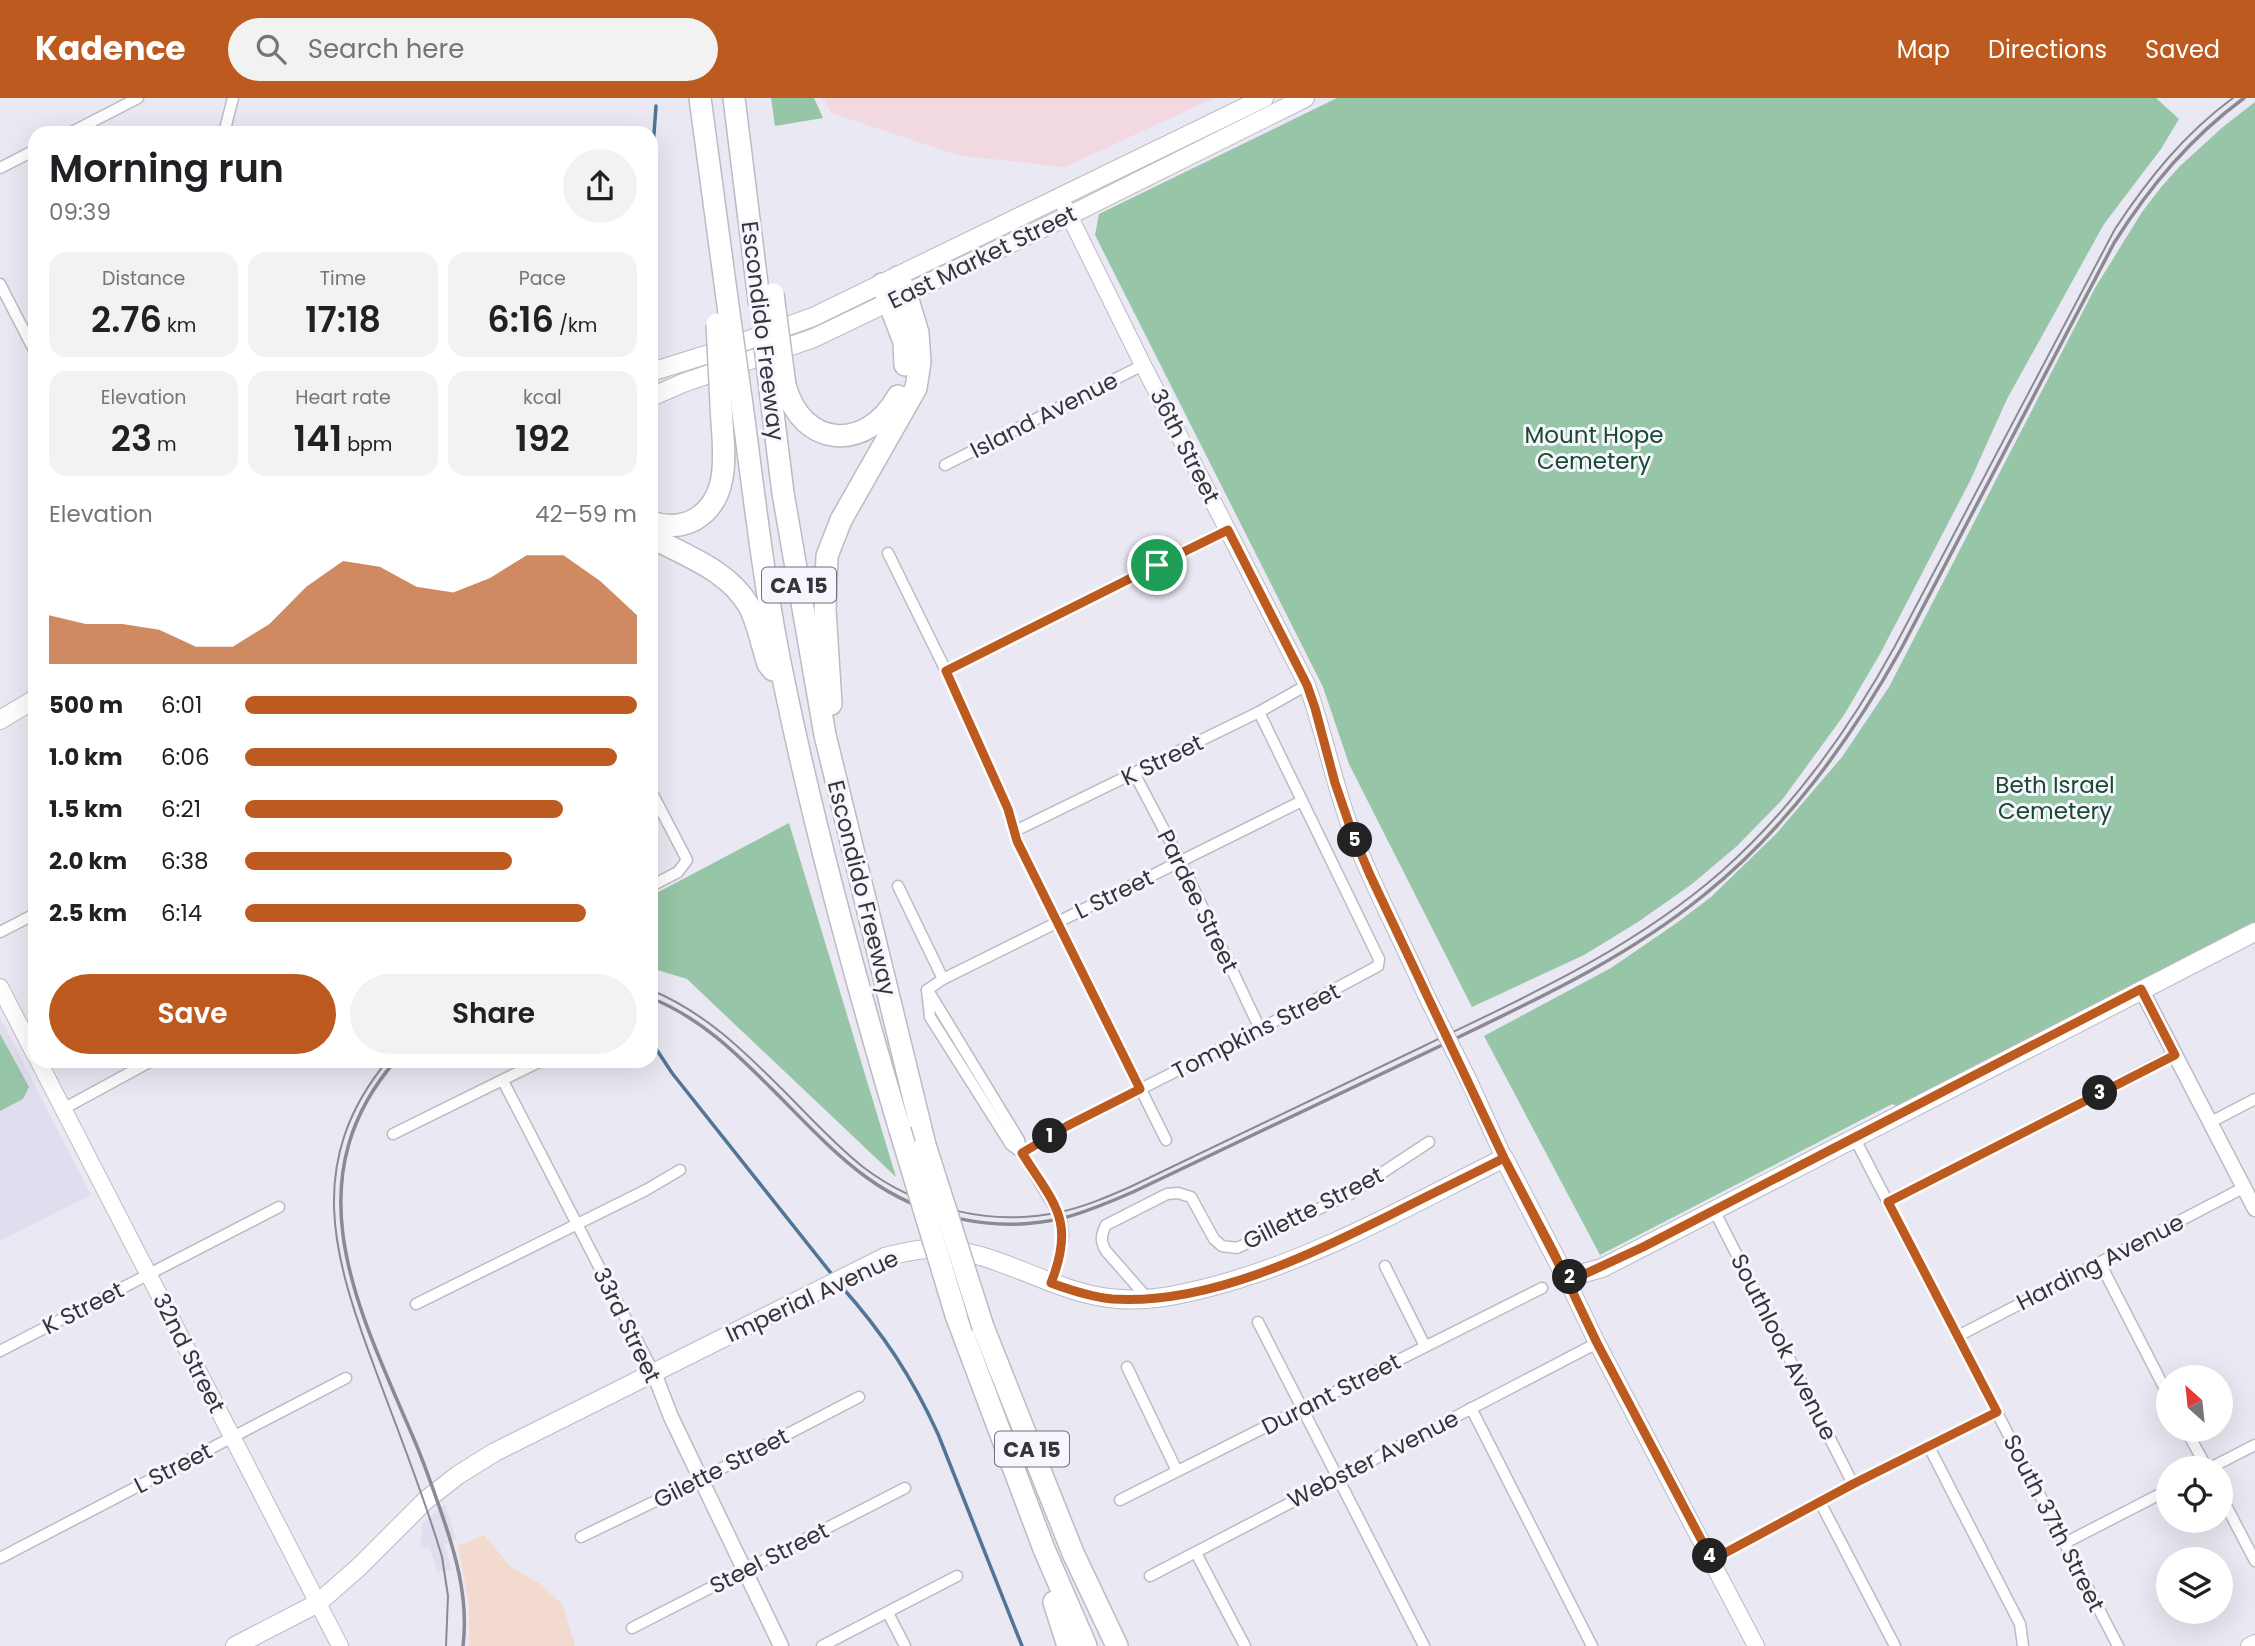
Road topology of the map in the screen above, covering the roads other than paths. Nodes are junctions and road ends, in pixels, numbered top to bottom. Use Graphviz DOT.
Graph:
graph roads {
  1 [pos="138,98"];
  2 [pos="233,98"];
  3 [pos="700,98"];
  4 [pos="1264,98"];
  5 [pos="1305,98"];
  6 [pos="735,106"];
  7 [pos="84,126"];
  8 [pos="226,126"];
  9 [pos="28,154"];
  10 [pos="0,168"];
  11 [pos="1060,197"];
  12 [pos="1068,216"];
  13 [pos="0,284"];
  14 [pos="894,289"];
  15 [pos="3,298"];
  16 [pos="28,340"];
  17 [pos="1143,365"];
  18 [pos="658,370"];
  19 [pos="778,387"];
  20 [pos="658,394"];
  21 [pos="731,401"];
  22 [pos="945,465"];
  23 [pos="658,523"];
  24 [pos="1228,530"];
  25 [pos="658,541"];
  26 [pos="888,554"];
  27 [pos="946,671"];
  28 [pos="784,682"];
  29 [pos="1307,685"];
  30 [pos="28,703"];
  31 [pos="1259,712"];
  32 [pos="0,720"];
  33 [pos="1134,773"];
  34 [pos="835,779"];
  35 [pos="1302,801"];
  36 [pos="658,804"];
  37 [pos="1015,831"];
  38 [pos="1181,862"];
  39 [pos="658,882"];
  40 [pos="898,886"];
  41 [pos="28,918"];
  42 [pos="1056,922"];
  43 [pos="0,932"];
  44 [pos="2255,932"];
  45 [pos="943,979"];
  46 [pos="0,987"];
  47 [pos="2141,989"];
  48 [pos="1260,1029"];
  49 [pos="28,1041"];
  50 [pos="2175,1055"];
  51 [pos="42,1068"];
  52 [pos="138,1068"];
  53 [pos="528,1068"];
  54 [pos="503,1081"];
  55 [pos="1140,1089"];
  56 [pos="2255,1099"];
  57 [pos="63,1109"];
  58 [pos="2211,1122"];
  59 [pos="393,1134"];
  60 [pos="1855,1139"];
  61 [pos="1166,1140"];
  62 [pos="1429,1142"];
  63 [pos="1022,1153"];
  64 [pos="1504,1158"];
  65 [pos="680,1170"];
  66 [pos="2243,1188"];
  67 [pos="1888,1202"];
  68 [pos="279,1207"];
  69 [pos="2255,1209"];
  70 [pos="1714,1210"];
  71 [pos="575,1224"];
  72 [pos="2100,1263"];
  73 [pos="1385,1266"];
  74 [pos="148,1274"];
  75 [pos="1566,1278"];
  76 [pos="1051,1283"];
  77 [pos="1542,1288"];
  78 [pos="1148,1299"];
  79 [pos="416,1304"];
  80 [pos="1258,1322"];
  81 [pos="1958,1336"];
  82 [pos="1597,1343"];
  83 [pos="1425,1346"];
  84 [pos="0,1351"];
  85 [pos="1127,1367"];
  86 [pos="2156,1372"];
  87 [pos="654,1373"];
  88 [pos="346,1378"];
  89 [pos="859,1397"];
  90 [pos="1471,1408"];
  91 [pos="1303,1409"];
  92 [pos="1997,1412"];
  93 [pos="233,1437"];
  94 [pos="2255,1444"];
  95 [pos="1929,1447"];
  96 [pos="2232,1456"];
  97 [pos="1177,1471"];
  98 [pos="1336,1477"];
  99 [pos="701,1479"];
  100 [pos="1853,1484"];
  101 [pos="905,1488"];
  102 [pos="2156,1496"];
  103 [pos="1120,1500"];
  104 [pos="1819,1502"];
  105 [pos="2233,1519"];
  106 [pos="580,1537"];
  107 [pos="2065,1544"];
  108 [pos="1044,1549"];
  109 [pos="1196,1553"];
  110 [pos="0,1558"];
  111 [pos="1712,1560"];
  112 [pos="2255,1561"];
  113 [pos="745,1570"];
  114 [pos="957,1576"];
  115 [pos="1150,1576"];
  116 [pos="318,1603"];
  117 [pos="888,1612"];
  118 [pos="632,1628"];
  119 [pos="2255,1643"];
  120 [pos="235,1646"];
  121 [pos="340,1646"];
  122 [pos="781,1646"];
  123 [pos="822,1646"];
  124 [pos="905,1646"];
  125 [pos="1068,1646"];
  126 [pos="1086,1646"];
  127 [pos="1117,1646"];
  128 [pos="1245,1646"];
  129 [pos="1424,1646"];
  130 [pos="1592,1646"];
  131 [pos="1756,1646"];
  132 [pos="1895,1646"];
  133 [pos="2023,1646"];
  134 [pos="2118,1646"];
  135 [pos="2249,1646"];
  1 -- 7 [label="street"];
  2 -- 8 [label="street"];
  3 -- 21 [label="highway, bridge"];
  4 -- 11 [label="main road, East Market Street"];
  5 -- 12 [label="main road, East Market Street"];
  6 -- 19 [label="highway, Escondido Freeway / CA 15, bridge"];
  9 -- 10 [label="street"];
  11 -- 12 [label="main road, 36th Street"];
  11 -- 14 [label="main road, East Market Street"];
  12 -- 14 [label="main road, East Market Street"];
  12 -- 17 [label="main road, 36th Street"];
  13 -- 15 [label="street"];
  14 -- 18 [label="main road, East Market Street"];
  14 -- 19 [label="highway"];
  14 -- 20 [label="main road, East Market Street"];
  14 -- 34 [label="highway"];
  15 -- 16 [label="street"];
  17 -- 22 [label="street, Island Avenue"];
  17 -- 24 [label="main road, 36th Street"];
  19 -- 34 [label="highway, Escondido Freeway / CA 15"];
  21 -- 23 [label="highway"];
  21 -- 28 [label="highway, Escondido Freeway / CA 15"];
  24 -- 27 [label="street"];
  24 -- 29 [label="main road, 36th Street"];
  25 -- 28 [label="highway"];
  26 -- 27 [label="street"];
  27 -- 37 [label="street"];
  28 -- 108 [label="highway, Escondido Freeway / CA 15, bridge"];
  29 -- 31 [label="street, K Street"];
  29 -- 64 [label="main road, 36th Street, bridge"];
  30 -- 32 [label="main road"];
  31 -- 33 [label="street, K Street"];
  31 -- 35 [label="street"];
  33 -- 37 [label="street, K Street"];
  33 -- 38 [label="street, Pardee Street"];
  34 -- 127 [label="highway, Escondido Freeway / CA 15, bridge"];
  35 -- 38 [label="street, L Street"];
  35 -- 48 [label="street, Tompkins Street"];
  36 -- 39 [label="street"];
  37 -- 42 [label="street"];
  38 -- 42 [label="street, L Street"];
  38 -- 48 [label="street, Pardee Street"];
  40 -- 45 [label="street"];
  41 -- 43 [label="street"];
  42 -- 45 [label="street, L Street"];
  42 -- 55 [label="street"];
  44 -- 47 [label="main road"];
  45 -- 63 [label="street, L Street"];
  46 -- 49 [label="main road"];
  47 -- 50 [label="street"];
  47 -- 60 [label="main road"];
  48 -- 55 [label="street, Tompkins Street"];
  50 -- 58 [label="street"];
  50 -- 67 [label="street"];
  51 -- 57 [label="main road, 32nd Street"];
  52 -- 57 [label="street"];
  53 -- 54 [label="street"];
  54 -- 59 [label="street"];
  54 -- 71 [label="street, 33rd Street"];
  55 -- 61 [label="street"];
  55 -- 63 [label="street, Tompkins Street"];
  56 -- 58 [label="street"];
  57 -- 74 [label="main road, 32nd Street"];
  58 -- 66 [label="street"];
  60 -- 67 [label="street, South 37th Street"];
  60 -- 70 [label="main road"];
  62 -- 78 [label="street, Gillette Street"];
  63 -- 76 [label="street"];
  64 -- 75 [label="main road"];
  64 -- 78 [label="main road, Imperial Avenue"];
  65 -- 71 [label="street"];
  66 -- 69 [label="street"];
  66 -- 72 [label="street, Harding Avenue"];
  67 -- 81 [label="street, South 37th Street"];
  68 -- 74 [label="street, K Street"];
  70 -- 75 [label="main road"];
  70 -- 100 [label="street, Southlook Avenue"];
  71 -- 79 [label="street"];
  71 -- 87 [label="street, 33rd Street"];
  72 -- 81 [label="street, Harding Avenue"];
  72 -- 86 [label="street"];
  73 -- 83 [label="street"];
  74 -- 84 [label="street, K Street"];
  74 -- 93 [label="main road, 32nd Street"];
  75 -- 82 [label="main road"];
  76 -- 78 [label="main road, Imperial Avenue"];
  76 -- 87 [label="main road, Imperial Avenue"];
  77 -- 83 [label="street, Durant Street"];
  80 -- 91 [label="street"];
  81 -- 92 [label="street, South 37th Street"];
  82 -- 90 [label="street, Webster Avenue"];
  82 -- 111 [label="main road"];
  83 -- 91 [label="street, Durant Street"];
  85 -- 97 [label="street"];
  87 -- 99 [label="street, 33rd Street"];
  87 -- 116 [label="main road, Imperial Avenue"];
  88 -- 93 [label="street, L Street"];
  89 -- 99 [label="street, Gilette Street"];
  90 -- 98 [label="street, Webster Avenue"];
  90 -- 130 [label="street"];
  91 -- 97 [label="street, Durant Street"];
  91 -- 98 [label="street"];
  92 -- 95 [label="street"];
  92 -- 107 [label="street, South 37th Street"];
  93 -- 110 [label="street, L Street"];
  93 -- 116 [label="main road, 32nd Street"];
  94 -- 96 [label="street"];
  95 -- 100 [label="street"];
  95 -- 133 [label="street"];
  97 -- 103 [label="street, Durant Street"];
  98 -- 109 [label="street, Webster Avenue"];
  98 -- 129 [label="street"];
  99 -- 106 [label="street, Gilette Street"];
  99 -- 113 [label="street, 33rd Street"];
  100 -- 104 [label="street"];
  101 -- 113 [label="street, Steel Street"];
  102 -- 107 [label="street"];
  104 -- 111 [label="street"];
  104 -- 132 [label="street"];
  105 -- 112 [label="street"];
  107 -- 134 [label="street, South 37th Street"];
  108 -- 125 [label="highway"];
  108 -- 126 [label="highway, Escondido Freeway / CA 15"];
  109 -- 115 [label="street, Webster Avenue"];
  109 -- 128 [label="street"];
  111 -- 131 [label="main road"];
  113 -- 118 [label="street, Steel Street"];
  113 -- 122 [label="street, 33rd Street"];
  114 -- 117 [label="street"];
  116 -- 120 [label="main road, Imperial Avenue"];
  116 -- 121 [label="main road, 32nd Street"];
  117 -- 123 [label="street"];
  117 -- 124 [label="street"];
  119 -- 135 [label="main road"];
}
